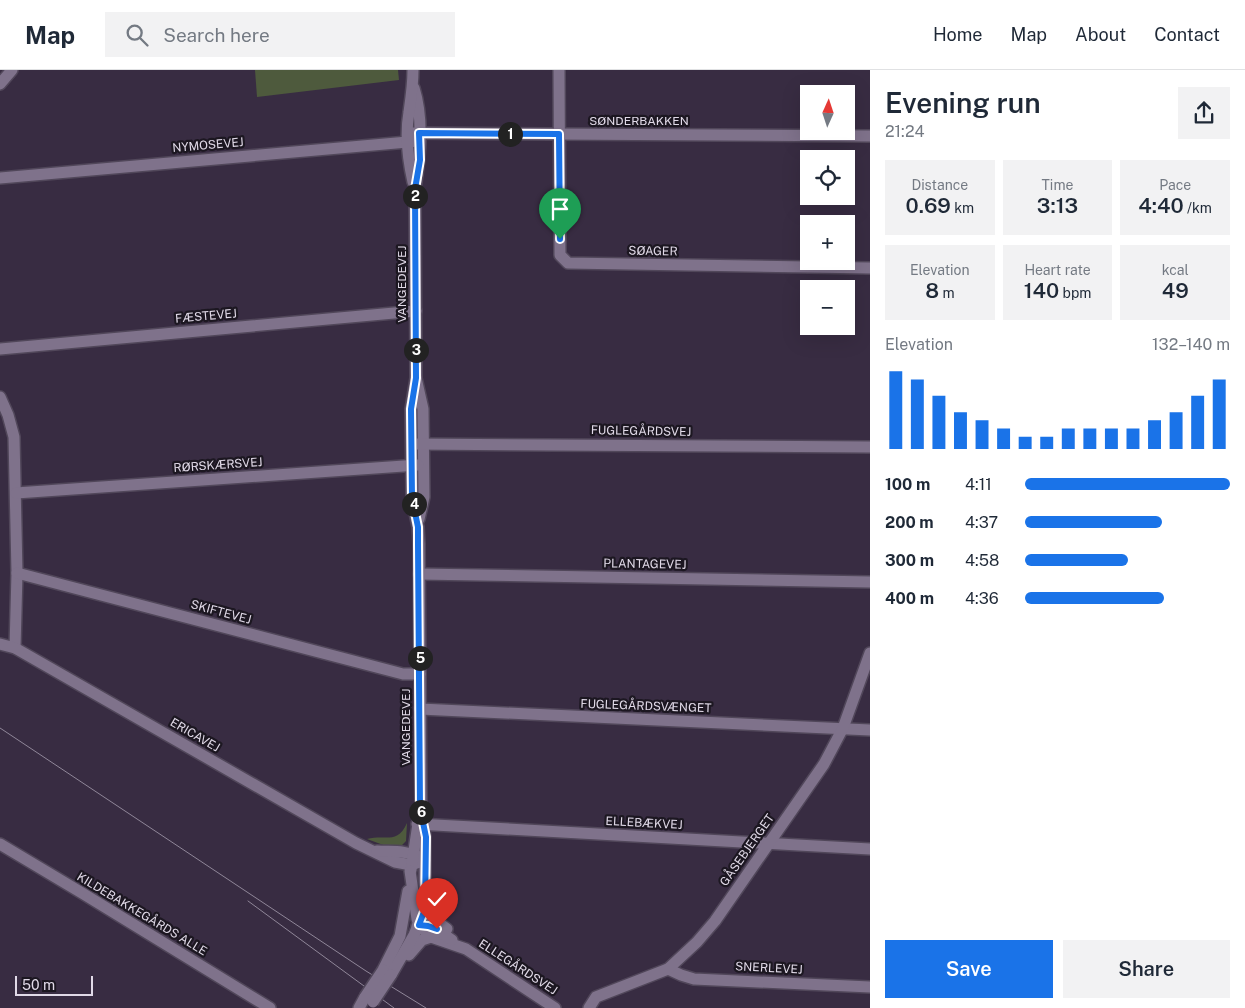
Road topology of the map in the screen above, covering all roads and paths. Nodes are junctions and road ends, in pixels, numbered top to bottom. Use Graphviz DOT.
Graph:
graph roads {
  1 [pos="12,70"];
  2 [pos="413,70"];
  3 [pos="559,70"];
  4 [pos="0,84"];
  5 [pos="559,134"];
  6 [pos="870,136"];
  7 [pos="414,137"];
  8 [pos="0,178"];
  9 [pos="870,268"];
  10 [pos="416,311"];
  11 [pos="0,349"];
  12 [pos="0,397"];
  13 [pos="417,444"];
  14 [pos="870,447"];
  15 [pos="417,465"];
  16 [pos="16,493"];
  17 [pos="17,573"];
  18 [pos="419,574"];
  19 [pos="870,582"];
  20 [pos="0,644"];
  21 [pos="15,648"];
  22 [pos="870,653"];
  23 [pos="420,674"];
  24 [pos="420,709"];
  25 [pos="843,728"];
  26 [pos="870,730"];
  27 [pos="420,824"];
  28 [pos="0,844"];
  29 [pos="768,844"];
  30 [pos="870,850"];
  31 [pos="425,860"];
  32 [pos="411,863"];
  33 [pos="425,909"];
  34 [pos="419,925"];
  35 [pos="400,936"];
  36 [pos="431,937"];
  37 [pos="466,950"];
  38 [pos="668,969"];
  39 [pos="389,972"];
  40 [pos="870,987"];
  41 [pos="364,1004"];
  42 [pos="270,1008"];
  43 [pos="555,1008"];
  44 [pos="589,1008"];
  1 -- 4 [label="street"];
  2 -- 7 [label="street, VANGEDEVEJ"];
  3 -- 5 [label="street, SØAGER"];
  5 -- 6 [label="street, SØNDERBAKKEN"];
  5 -- 7 [label="street, SØNDERBAKKEN"];
  5 -- 9 [label="street, SØAGER"];
  7 -- 8 [label="street, NYMOSEVEJ"];
  7 -- 10 [label="street, VANGEDEVEJ"];
  10 -- 11 [label="street, FÆSTEVEJ"];
  10 -- 13 [label="street, VANGEDEVEJ"];
  12 -- 16 [label="street"];
  13 -- 14 [label="street, FUGLEGÅRDSVEJ"];
  13 -- 15 [label="street, VANGEDEVEJ"];
  15 -- 16 [label="street, RØRSKÆRSVEJ"];
  15 -- 18 [label="street, VANGEDEVEJ"];
  16 -- 17 [label="street"];
  17 -- 21 [label="street"];
  17 -- 23 [label="street, SKIFTEVEJ"];
  18 -- 19 [label="street, PLANTAGEVEJ"];
  18 -- 23 [label="street, VANGEDEVEJ"];
  20 -- 21 [label="street, ERICAVEJ"];
  21 -- 32 [label="street, ERICAVEJ"];
  22 -- 25 [label="street, GÅSEBJERGET"];
  23 -- 24 [label="street, VANGEDEVEJ"];
  24 -- 25 [label="street, FUGLEGÅRDSVÆNGET"];
  24 -- 27 [label="street, VANGEDEVEJ"];
  25 -- 26 [label="street, FUGLEGÅRDSVÆNGET"];
  25 -- 29 [label="street, GÅSEBJERGET"];
  27 -- 29 [label="street, ELLEBÆKVEJ"];
  27 -- 31 [label="street, VANGEDEVEJ"];
  27 -- 32 [label="street, VANGEDEVEJ"];
  28 -- 42 [label="street, KILDEBAKKEGÅRDS ALLE"];
  29 -- 30 [label="street, ELLEBÆKVEJ"];
  29 -- 38 [label="street, GÅSEBJERGET"];
  31 -- 32 [label="street, ERICAVEJ"];
  31 -- 33 [label="street, VANGEDEVEJ"];
  32 -- 34 [label="street"];
  32 -- 35 [label="street, VANGEDEVEJ"];
  33 -- 34 [label="street, VANGEDEVEJ"];
  33 -- 37 [label="street, ELLEGÅRDSVEJ"];
  34 -- 35 [label="street"];
  34 -- 36 [label="street"];
  34 -- 37 [label="street"];
  34 -- 39 [label="street, VANGEDEVEJ"];
  35 -- 39 [label="street, VANGEDEVEJ"];
  36 -- 37 [label="street, ELLEGÅRDSVEJ"];
  36 -- 39 [label="street"];
  37 -- 43 [label="street, ELLEGÅRDSVEJ"];
  38 -- 40 [label="street, SNERLEVEJ"];
  38 -- 44 [label="street, GÅSEBJERGET"];
  39 -- 41 [label="street, VANGEDEVEJ, bridge"];
}
